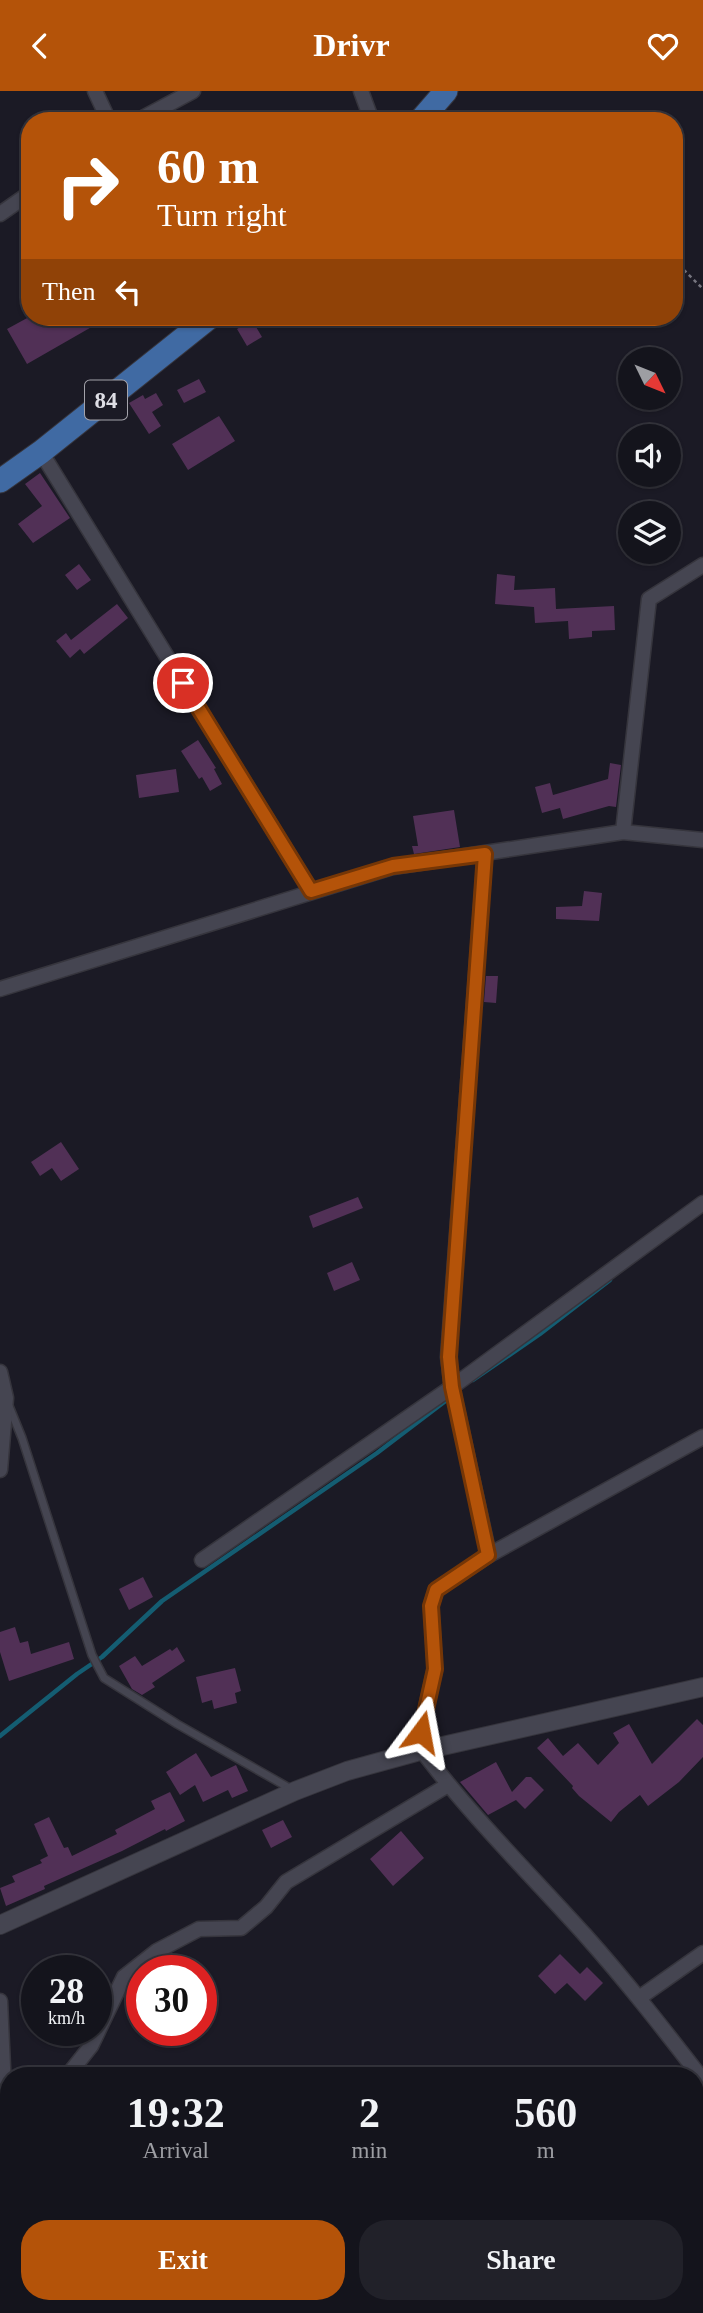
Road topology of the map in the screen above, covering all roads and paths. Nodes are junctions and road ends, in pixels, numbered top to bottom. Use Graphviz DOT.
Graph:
graph roads {
  1 [pos="95,91"];
  2 [pos="193,91"];
  3 [pos="361,91"];
  4 [pos="446,91"];
  5 [pos="105,112"];
  6 [pos="154,112"];
  7 [pos="369,112"];
  8 [pos="428,112"];
  9 [pos="21,199"];
  10 [pos="0,214"];
  11 [pos="683,269"];
  12 [pos="703,289"];
  13 [pos="197,326"];
  14 [pos="41,452"];
  15 [pos="0,481"];
  16 [pos="703,565"];
  17 [pos="623,832"];
  18 [pos="703,840"];
  19 [pos="485,854"];
  20 [pos="311,891"];
  21 [pos="0,989"];
  22 [pos="703,1202"];
  23 [pos="0,1372"];
  24 [pos="452,1387"];
  25 [pos="3,1394"];
  26 [pos="703,1437"];
  27 [pos="0,1470"];
  28 [pos="488,1555"];
  29 [pos="202,1560"];
  30 [pos="703,1687"];
  31 [pos="420,1752"];
  32 [pos="448,1785"];
  33 [pos="295,1791"];
  34 [pos="0,1925"];
  35 [pos="703,1952"];
  36 [pos="639,1999"];
  37 [pos="0,2001"];
  38 [pos="4,2067"];
  39 [pos="74,2067"];
  40 [pos="693,2067"];
  1 -- 5 [label="street"];
  2 -- 6 [label="street"];
  3 -- 7 [label="street"];
  4 -- 8 [label="main road"];
  9 -- 10 [label="street"];
  11 -- 12 [label="path"];
  13 -- 14 [label="main road, 84"];
  14 -- 15 [label="main road, 84"];
  14 -- 20 [label="street"];
  16 -- 17 [label="street"];
  17 -- 18 [label="street"];
  17 -- 19 [label="street"];
  19 -- 20 [label="street"];
  19 -- 24 [label="street"];
  20 -- 21 [label="street"];
  22 -- 24 [label="street"];
  23 -- 25 [label="street"];
  24 -- 28 [label="street"];
  24 -- 29 [label="street"];
  25 -- 27 [label="street"];
  25 -- 33 [label="lane"];
  26 -- 28 [label="street"];
  28 -- 31 [label="street"];
  30 -- 31 [label="street"];
  31 -- 32 [label="street"];
  31 -- 33 [label="street"];
  32 -- 36 [label="street"];
  32 -- 39 [label="street"];
  33 -- 34 [label="street"];
  35 -- 36 [label="street"];
  36 -- 40 [label="street"];
  37 -- 38 [label="street"];
}
